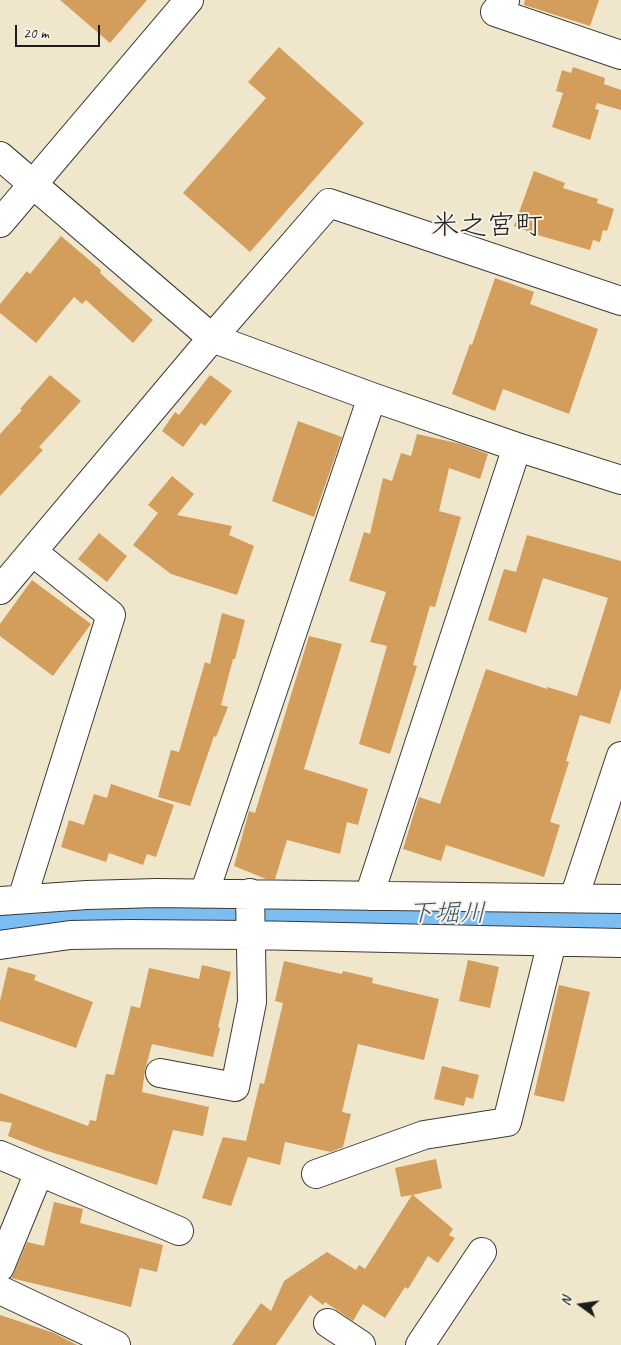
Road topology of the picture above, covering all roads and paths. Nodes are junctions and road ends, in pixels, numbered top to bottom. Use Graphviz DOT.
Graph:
graph roads {
  1 [pos="189,0"];
  2 [pos="505,0"];
  3 [pos="621,55"];
  4 [pos="0,156"];
  5 [pos="32,184"];
  6 [pos="0,222"];
  7 [pos="621,301"];
  8 [pos="212,338"];
  9 [pos="372,397"];
  10 [pos="517,447"];
  11 [pos="621,480"];
  12 [pos="33,552"];
  13 [pos="0,590"];
  14 [pos="621,756"];
  15 [pos="204,894"];
  16 [pos="250,894"];
  17 [pos="369,896"];
  18 [pos="574,898"];
  19 [pos="621,899"];
  20 [pos="11,900"];
  21 [pos="250,935"];
  22 [pos="552,942"];
  23 [pos="621,943"];
  24 [pos="0,945"];
  25 [pos="160,1073"];
  26 [pos="0,1156"];
  27 [pos="39,1172"];
  28 [pos="316,1174"];
  29 [pos="179,1232"];
  30 [pos="482,1252"];
  31 [pos="0,1267"];
  32 [pos="0,1290"];
  33 [pos="328,1323"];
  34 [pos="116,1345"];
  35 [pos="361,1345"];
  36 [pos="420,1345"];
  1 -- 5 [label="street"];
  2 -- 3 [label="street"];
  4 -- 5 [label="street"];
  5 -- 6 [label="street"];
  5 -- 8 [label="street"];
  7 -- 8 [label="street"];
  8 -- 9 [label="street"];
  8 -- 12 [label="street"];
  9 -- 10 [label="street"];
  9 -- 15 [label="street"];
  10 -- 11 [label="street"];
  10 -- 17 [label="street"];
  12 -- 13 [label="street"];
  12 -- 20 [label="street"];
  14 -- 18 [label="street"];
  15 -- 16 [label="street"];
  15 -- 20 [label="street"];
  16 -- 17 [label="street"];
  16 -- 21 [label="street"];
  17 -- 18 [label="street"];
  18 -- 19 [label="street"];
  21 -- 22 [label="street"];
  21 -- 24 [label="street"];
  21 -- 25 [label="street"];
  22 -- 23 [label="street"];
  22 -- 28 [label="street"];
  26 -- 27 [label="street"];
  27 -- 29 [label="street"];
  27 -- 31 [label="street"];
  30 -- 36 [label="street"];
  32 -- 34 [label="street"];
  33 -- 35 [label="street"];
}
